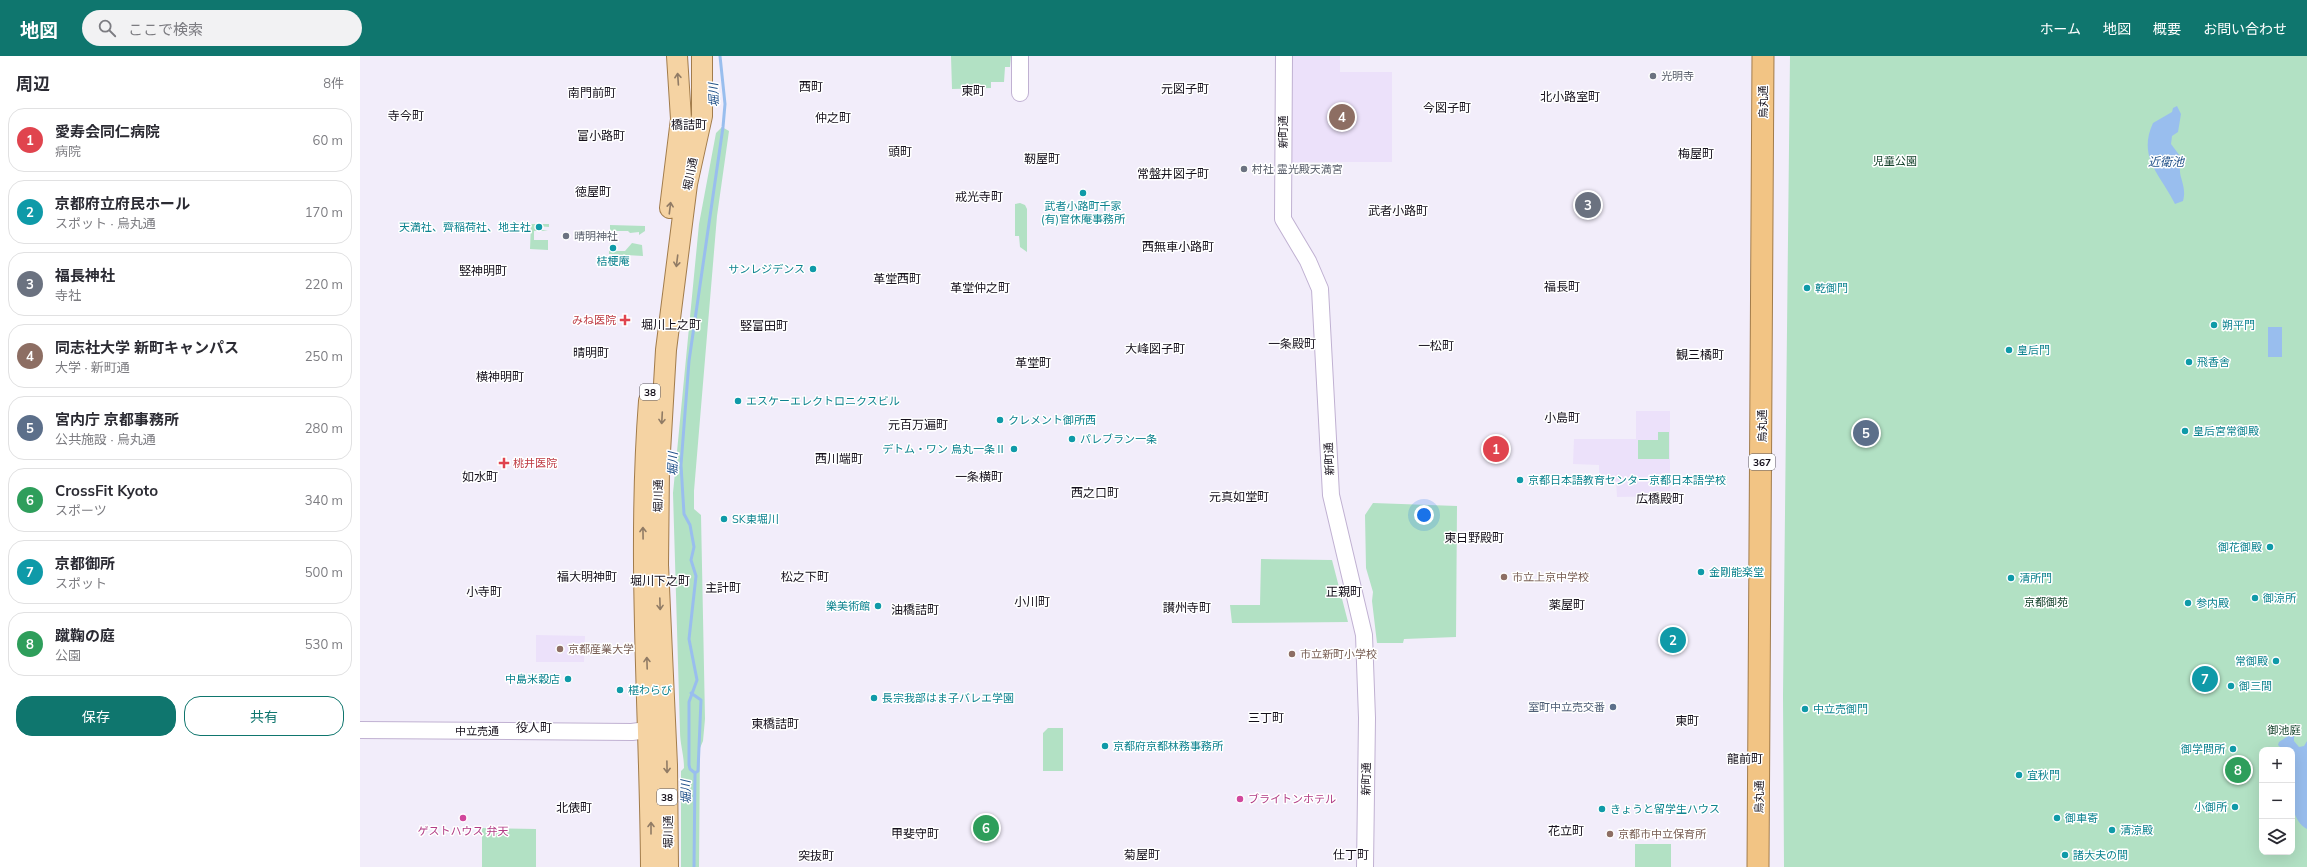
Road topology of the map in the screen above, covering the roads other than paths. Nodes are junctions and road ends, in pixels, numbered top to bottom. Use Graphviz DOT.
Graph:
graph roads {
  1 [pos="677,56"];
  2 [pos="702,56"];
  3 [pos="1020,56"];
  4 [pos="1284,56"];
  5 [pos="1764,56"];
  6 [pos="1776,56"];
  7 [pos="1020,93"];
  8 [pos="657,729"];
  9 [pos="360,730"];
  10 [pos="651,867"];
  11 [pos="668,867"];
  12 [pos="1365,867"];
  13 [pos="1758,867"];
  14 [pos="1771,867"];
  8 -- 1 [label="main road, 堀川通 / 38, one-way"];
  2 -- 8 [label="main road, 堀川通 / 38, one-way"];
  3 -- 7 [label="street"];
  4 -- 12 [label="street, 新町通"];
  5 -- 13 [label="highway, 烏丸通 / 367"];
  6 -- 14 [label="highway, 烏丸通 / 367"];
  8 -- 9 [label="street, 中立売通"];
  10 -- 8 [label="main road, 堀川通 / 38, one-way"];
  8 -- 11 [label="main road, 堀川通 / 38, one-way"];
}
